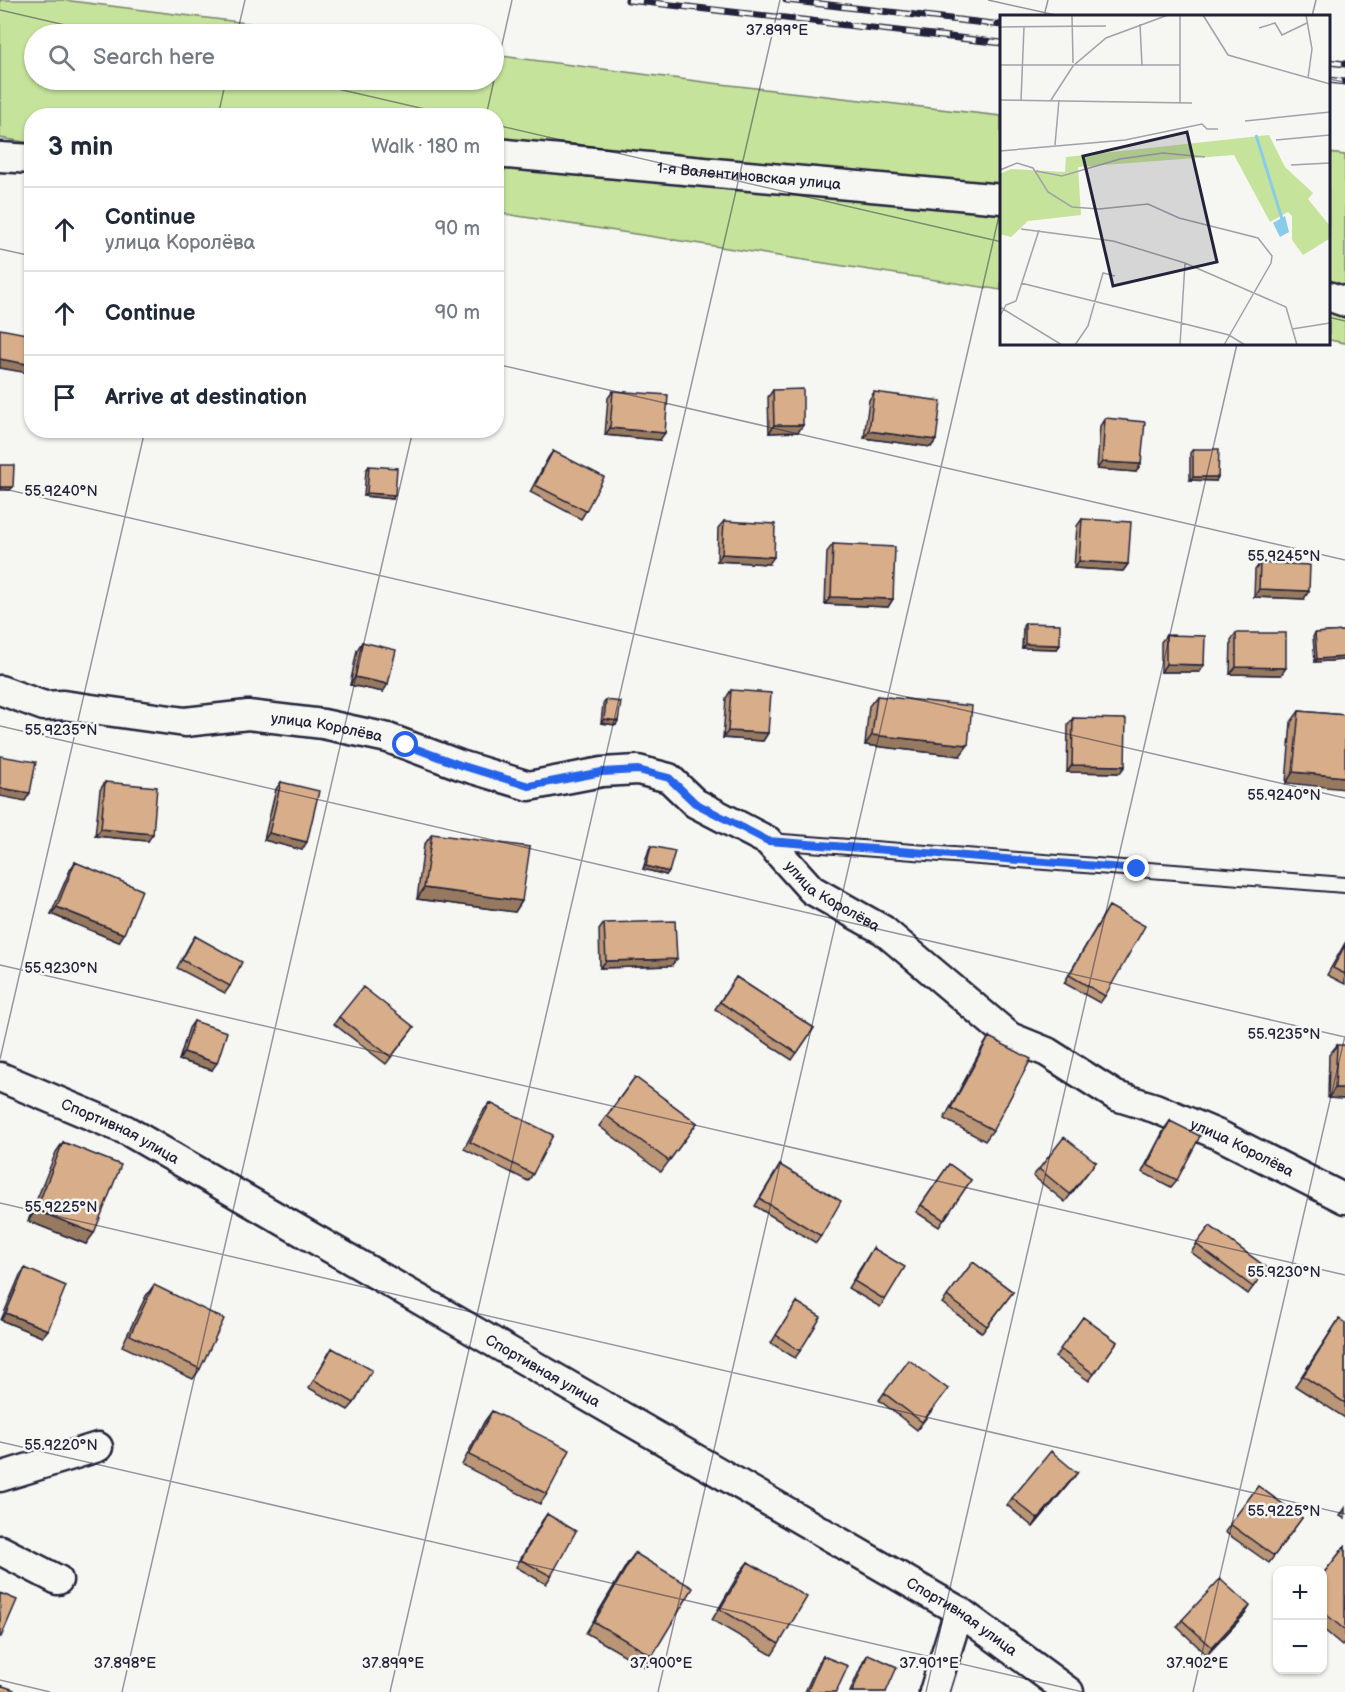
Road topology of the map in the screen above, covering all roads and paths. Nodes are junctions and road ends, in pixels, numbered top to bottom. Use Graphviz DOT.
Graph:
graph roads {
  1 [pos="504,154"];
  2 [pos="0,157"];
  3 [pos="24,158"];
  4 [pos="1000,199"];
  5 [pos="1330,296"];
  6 [pos="1345,302"];
  7 [pos="0,690"];
  8 [pos="768,841"];
  9 [pos="1345,885"];
  10 [pos="0,1077"];
  11 [pos="1345,1199"];
  12 [pos="98,1447"];
  13 [pos="0,1477"];
  14 [pos="0,1550"];
  15 [pos="58,1580"];
  16 [pos="959,1611"];
  17 [pos="934,1692"];
  18 [pos="1069,1692"];
  1 -- 4 [label="street, 1-я Валентиновская улица"];
  2 -- 3 [label="street"];
  5 -- 6 [label="street"];
  7 -- 8 [label="street, улица Королёва"];
  8 -- 9 [label="lane"];
  8 -- 11 [label="street, улица Королёва"];
  10 -- 16 [label="street, Спортивная улица"];
  12 -- 13 [label="street"];
  14 -- 15 [label="street"];
  16 -- 17 [label="street"];
  16 -- 18 [label="street, Спортивная улица"];
}
